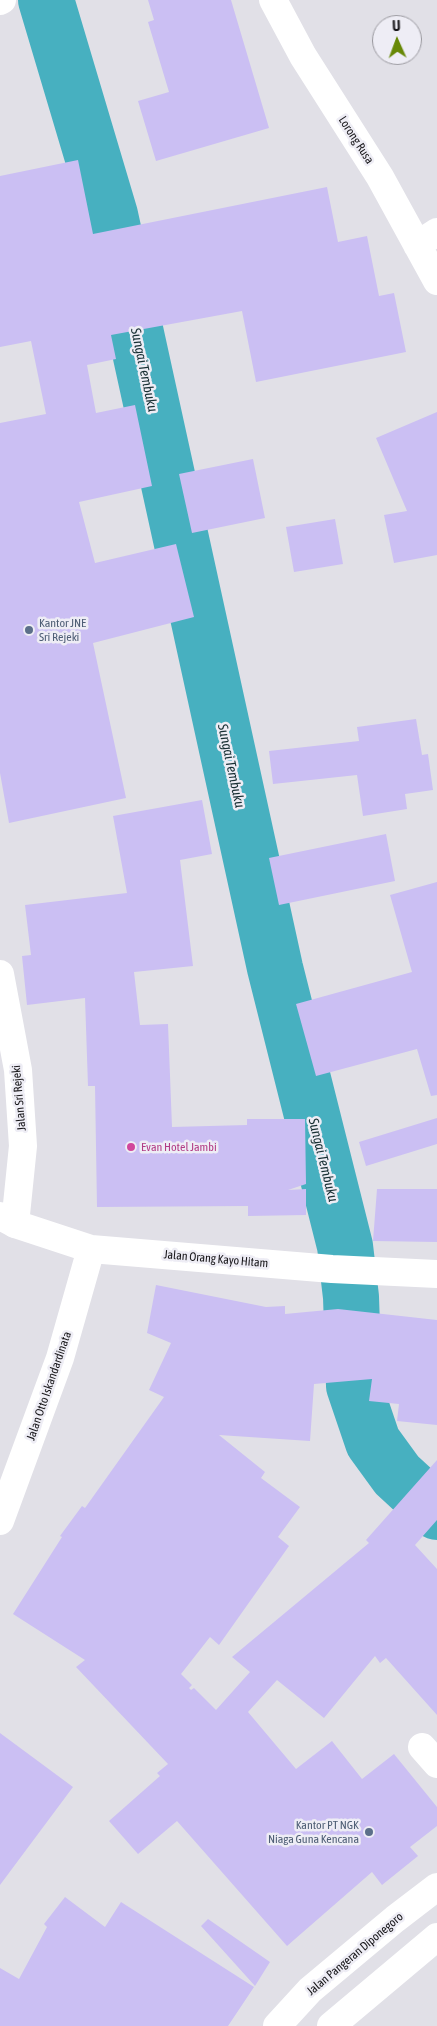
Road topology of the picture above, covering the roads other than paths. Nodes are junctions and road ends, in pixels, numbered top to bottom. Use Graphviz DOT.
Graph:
graph roads {
  1 [pos="273,0"];
  2 [pos="427,238"];
  3 [pos="437,281"];
  4 [pos="0,974"];
  5 [pos="8,1220"];
  6 [pos="91,1249"];
  7 [pos="437,1274"];
  8 [pos="0,1521"];
  9 [pos="437,1888"];
  10 [pos="437,1937"];
  11 [pos="337,2024"];
  12 [pos="277,2026"];
  1 -- 2 [label="street, Lorong Rusa"];
  2 -- 3 [label="street, Lorong Rusa"];
  4 -- 5 [label="street, Jalan Sri Rejeki"];
  5 -- 6 [label="street, Jalan Orang Kayo Hitam"];
  6 -- 7 [label="street, Jalan Orang Kayo Hitam"];
  6 -- 8 [label="street, Jalan Otto Iskandardinata"];
  9 -- 12 [label="street, Jalan Pangeran Diponegoro"];
  10 -- 11 [label="street"];
}
